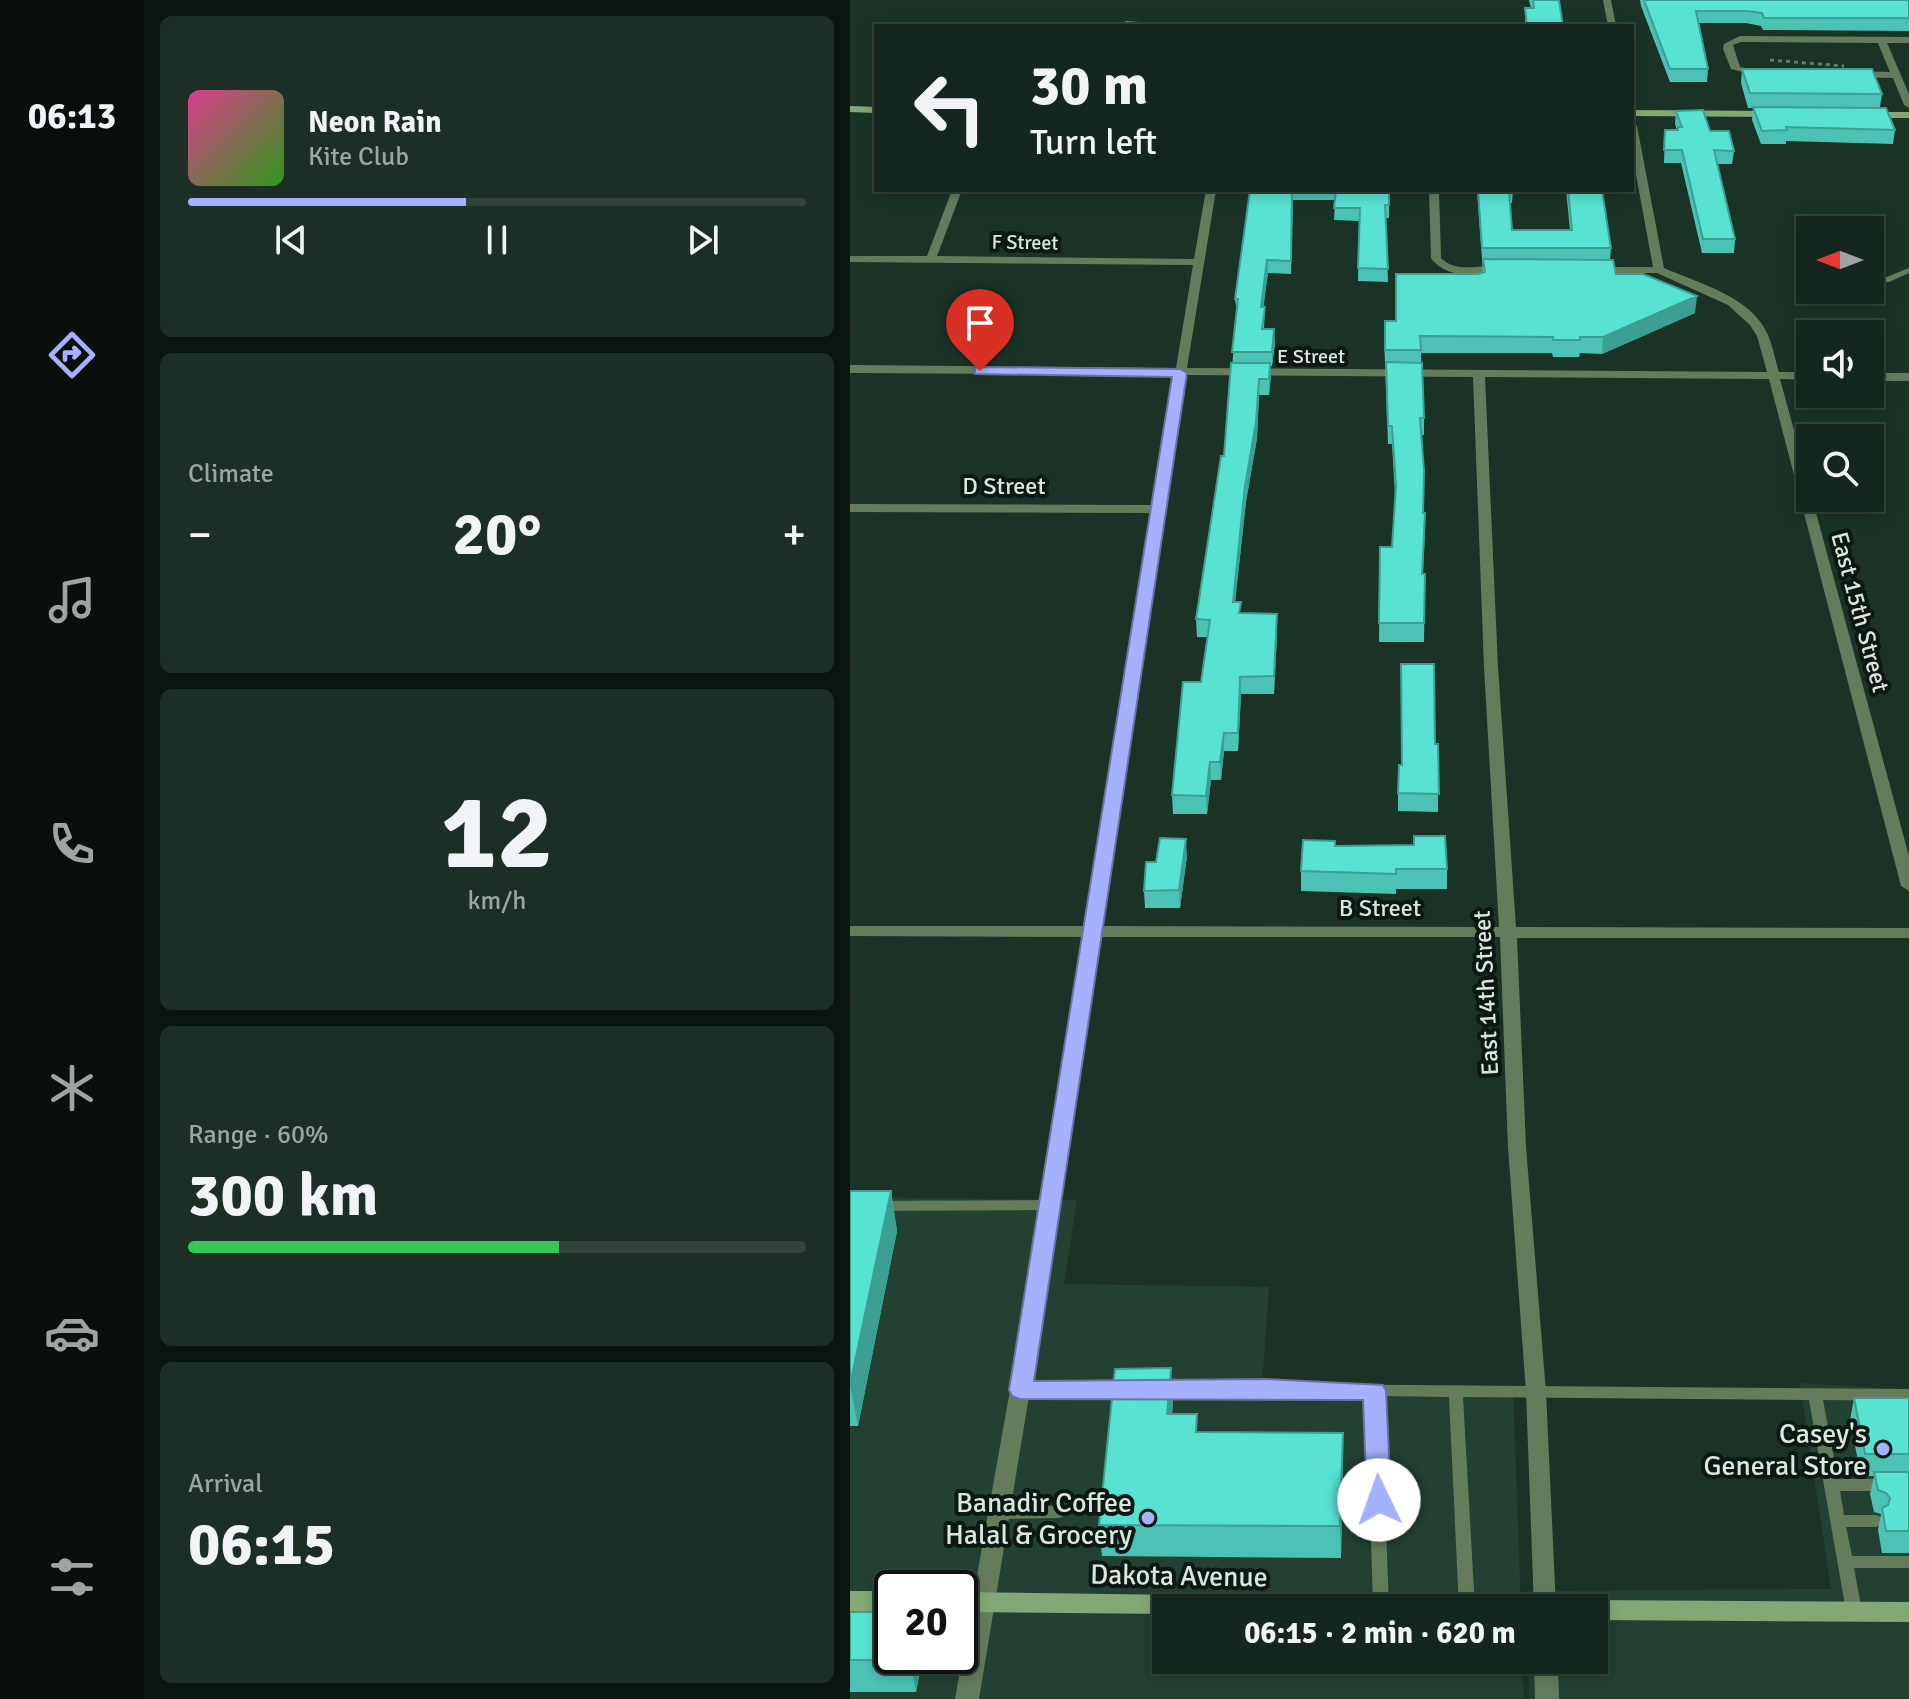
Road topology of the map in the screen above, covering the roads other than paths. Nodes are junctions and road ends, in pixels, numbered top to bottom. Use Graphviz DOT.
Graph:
graph roads {
  1 [pos="1607,0"];
  2 [pos="1612,24"];
  3 [pos="1881,40"];
  4 [pos="1909,40"];
  5 [pos="1780,74"];
  6 [pos="1838,74"];
  7 [pos="1896,75"];
  8 [pos="1909,105"];
  9 [pos="850,109"];
  10 [pos="874,110"];
  11 [pos="1634,113"];
  12 [pos="1786,114"];
  13 [pos="1863,115"];
  14 [pos="1909,115"];
  15 [pos="1634,137"];
  16 [pos="956,192"];
  17 [pos="1211,192"];
  18 [pos="1434,192"];
  19 [pos="850,259"];
  20 [pos="931,259"];
  21 [pos="1199,262"];
  22 [pos="1511,270"];
  23 [pos="1586,270"];
  24 [pos="1659,270"];
  25 [pos="1909,270"];
  26 [pos="1884,280"];
  27 [pos="850,369"];
  28 [pos="1180,373"];
  29 [pos="1479,375"];
  30 [pos="1771,376"];
  31 [pos="1796,376"];
  32 [pos="1884,377"];
  33 [pos="1909,377"];
  34 [pos="850,508"];
  35 [pos="1158,509"];
  36 [pos="1909,886"];
  37 [pos="850,931"];
  38 [pos="1091,931"];
  39 [pos="1508,932"];
  40 [pos="1909,933"];
  41 [pos="1048,1205"];
  42 [pos="850,1206"];
  43 [pos="1020,1390"];
  44 [pos="1374,1391"];
  45 [pos="1536,1392"];
  46 [pos="1456,1393"];
  47 [pos="1815,1394"];
  48 [pos="1909,1395"];
  49 [pos="1831,1485"];
  50 [pos="1909,1485"];
  51 [pos="1059,1512"];
  52 [pos="999,1513"];
  53 [pos="1838,1521"];
  54 [pos="1876,1521"];
  55 [pos="1845,1562"];
  56 [pos="1909,1562"];
  57 [pos="978,1580"];
  58 [pos="1381,1594"];
  59 [pos="1466,1594"];
  60 [pos="1544,1594"];
  61 [pos="850,1601"];
  62 [pos="874,1601"];
  63 [pos="978,1603"];
  64 [pos="1152,1605"];
  65 [pos="1608,1610"];
  66 [pos="1854,1611"];
  67 [pos="1909,1612"];
  68 [pos="968,1674"];
  69 [pos="1546,1674"];
  70 [pos="967,1699"];
  71 [pos="1547,1699"];
  1 -- 2 [label="street"];
  3 -- 4 [label="street"];
  3 -- 5 [label="street"];
  3 -- 7 [label="street"];
  6 -- 7 [label="street"];
  7 -- 8 [label="street"];
  9 -- 10 [label="main road"];
  11 -- 12 [label="main road"];
  13 -- 14 [label="main road"];
  15 -- 24 [label="street"];
  16 -- 20 [label="street"];
  17 -- 21 [label="street"];
  18 -- 22 [label="street"];
  19 -- 20 [label="street, F Street"];
  20 -- 21 [label="street, F Street"];
  21 -- 28 [label="street"];
  23 -- 24 [label="street"];
  24 -- 30 [label="street, East 15th Street"];
  25 -- 26 [label="lane"];
  27 -- 28 [label="street, E Street"];
  28 -- 29 [label="street, E Street"];
  28 -- 35 [label="street"];
  29 -- 30 [label="street, E Street"];
  29 -- 39 [label="street, East 14th Street"];
  30 -- 31 [label="street"];
  30 -- 36 [label="street, East 15th Street"];
  32 -- 33 [label="street"];
  34 -- 35 [label="street, D Street"];
  35 -- 38 [label="street"];
  37 -- 38 [label="street, B Street"];
  38 -- 39 [label="street, B Street"];
  38 -- 41 [label="street"];
  39 -- 40 [label="street, B Street"];
  39 -- 45 [label="street, East 14th Street"];
  41 -- 42 [label="lane"];
  41 -- 43 [label="street"];
  43 -- 44 [label="lane"];
  43 -- 52 [label="street"];
  44 -- 46 [label="lane"];
  44 -- 58 [label="lane"];
  45 -- 46 [label="lane"];
  45 -- 47 [label="lane"];
  45 -- 60 [label="street, East 14th Street"];
  46 -- 59 [label="lane"];
  47 -- 48 [label="lane"];
  47 -- 49 [label="lane"];
  49 -- 50 [label="lane"];
  49 -- 53 [label="lane"];
  51 -- 52 [label="lane"];
  52 -- 57 [label="street"];
  53 -- 54 [label="lane"];
  53 -- 55 [label="lane"];
  55 -- 56 [label="lane"];
  55 -- 66 [label="lane"];
  61 -- 62 [label="main road"];
  63 -- 64 [label="main road, Dakota Avenue"];
  65 -- 66 [label="main road"];
  66 -- 67 [label="main road"];
  68 -- 70 [label="street"];
  69 -- 71 [label="street"];
}
